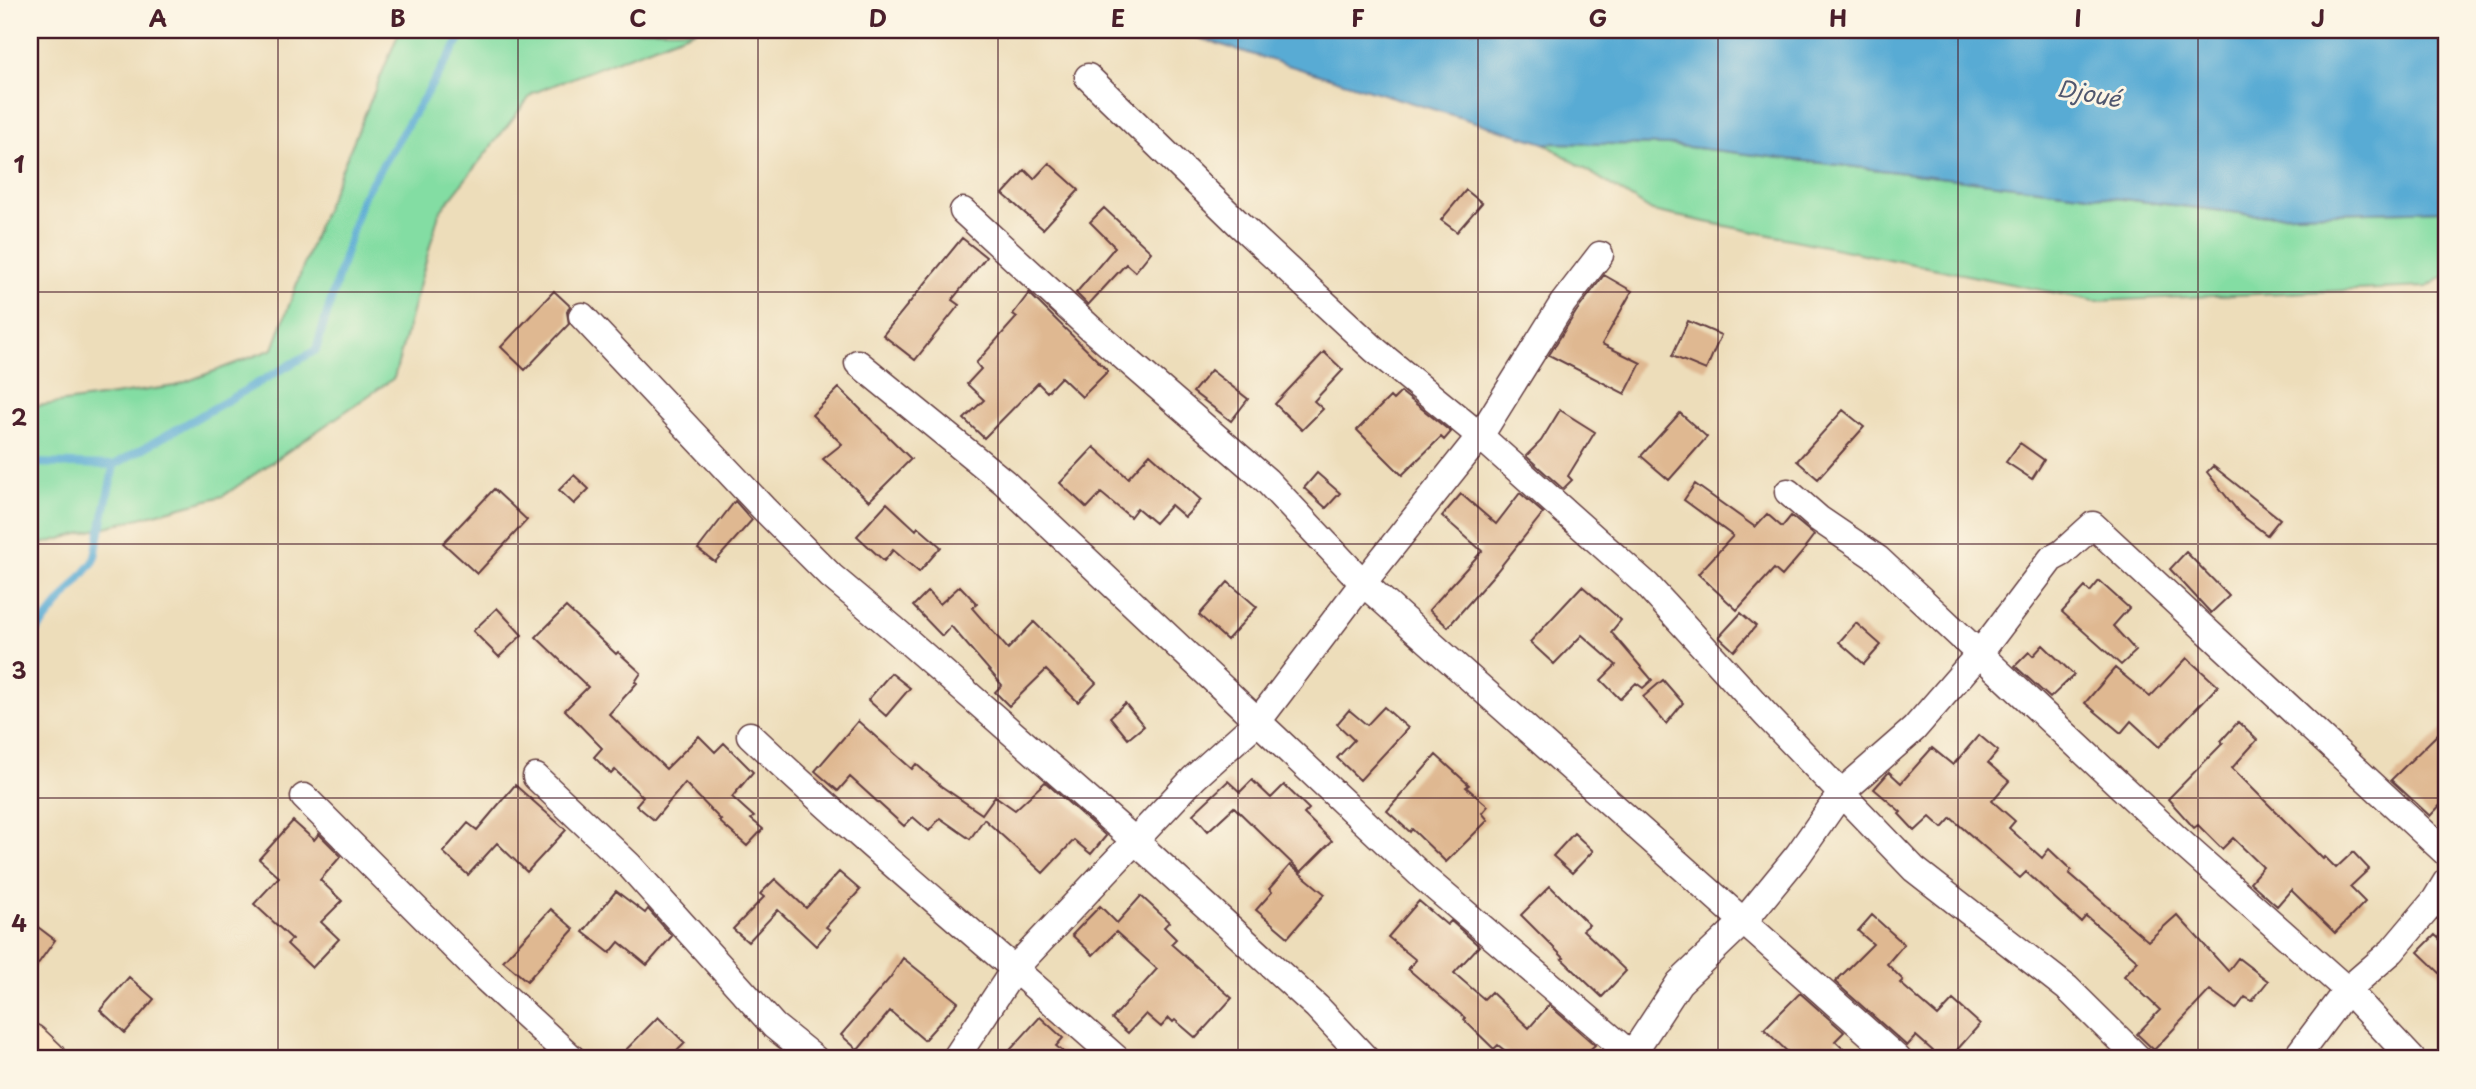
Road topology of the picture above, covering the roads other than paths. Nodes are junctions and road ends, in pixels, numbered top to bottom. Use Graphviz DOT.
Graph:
graph roads {
  1 [pos="1088,77"];
  2 [pos="963,211"];
  3 [pos="1600,255"];
  4 [pos="582,316"];
  5 [pos="858,363"];
  6 [pos="1480,436"];
  7 [pos="1788,492"];
  8 [pos="1363,583"];
  9 [pos="1980,653"];
  10 [pos="1259,720"];
  11 [pos="750,735"];
  12 [pos="536,777"];
  13 [pos="1842,792"];
  14 [pos="304,797"];
  15 [pos="1134,841"];
  16 [pos="2446,853"];
  17 [pos="2446,882"];
  18 [pos="1744,921"];
  19 [pos="1015,968"];
  20 [pos="2347,990"];
  21 [pos="30,1043"];
  22 [pos="1632,1058"];
  23 [pos="47,1059"];
  24 [pos="573,1059"];
  25 [pos="815,1059"];
  26 [pos="956,1059"];
  27 [pos="1117,1059"];
  28 [pos="1366,1059"];
  29 [pos="1898,1059"];
  30 [pos="2139,1059"];
  31 [pos="2295,1059"];
  32 [pos="2412,1059"];
  1 -- 6 [label="street"];
  2 -- 8 [label="street"];
  3 -- 6 [label="street"];
  4 -- 15 [label="street"];
  5 -- 10 [label="street"];
  6 -- 8 [label="street"];
  6 -- 13 [label="street"];
  7 -- 9 [label="street"];
  8 -- 10 [label="street"];
  8 -- 18 [label="street"];
  9 -- 13 [label="street"];
  9 -- 16 [label="street"];
  9 -- 20 [label="street"];
  10 -- 15 [label="street"];
  10 -- 22 [label="street"];
  11 -- 19 [label="street"];
  12 -- 25 [label="street"];
  13 -- 18 [label="street"];
  13 -- 30 [label="street"];
  14 -- 24 [label="street"];
  15 -- 19 [label="street"];
  15 -- 28 [label="street"];
  17 -- 20 [label="street"];
  18 -- 22 [label="street"];
  18 -- 29 [label="street"];
  19 -- 26 [label="street"];
  19 -- 27 [label="street"];
  20 -- 31 [label="street"];
  20 -- 32 [label="street"];
  21 -- 23 [label="street"];
}
